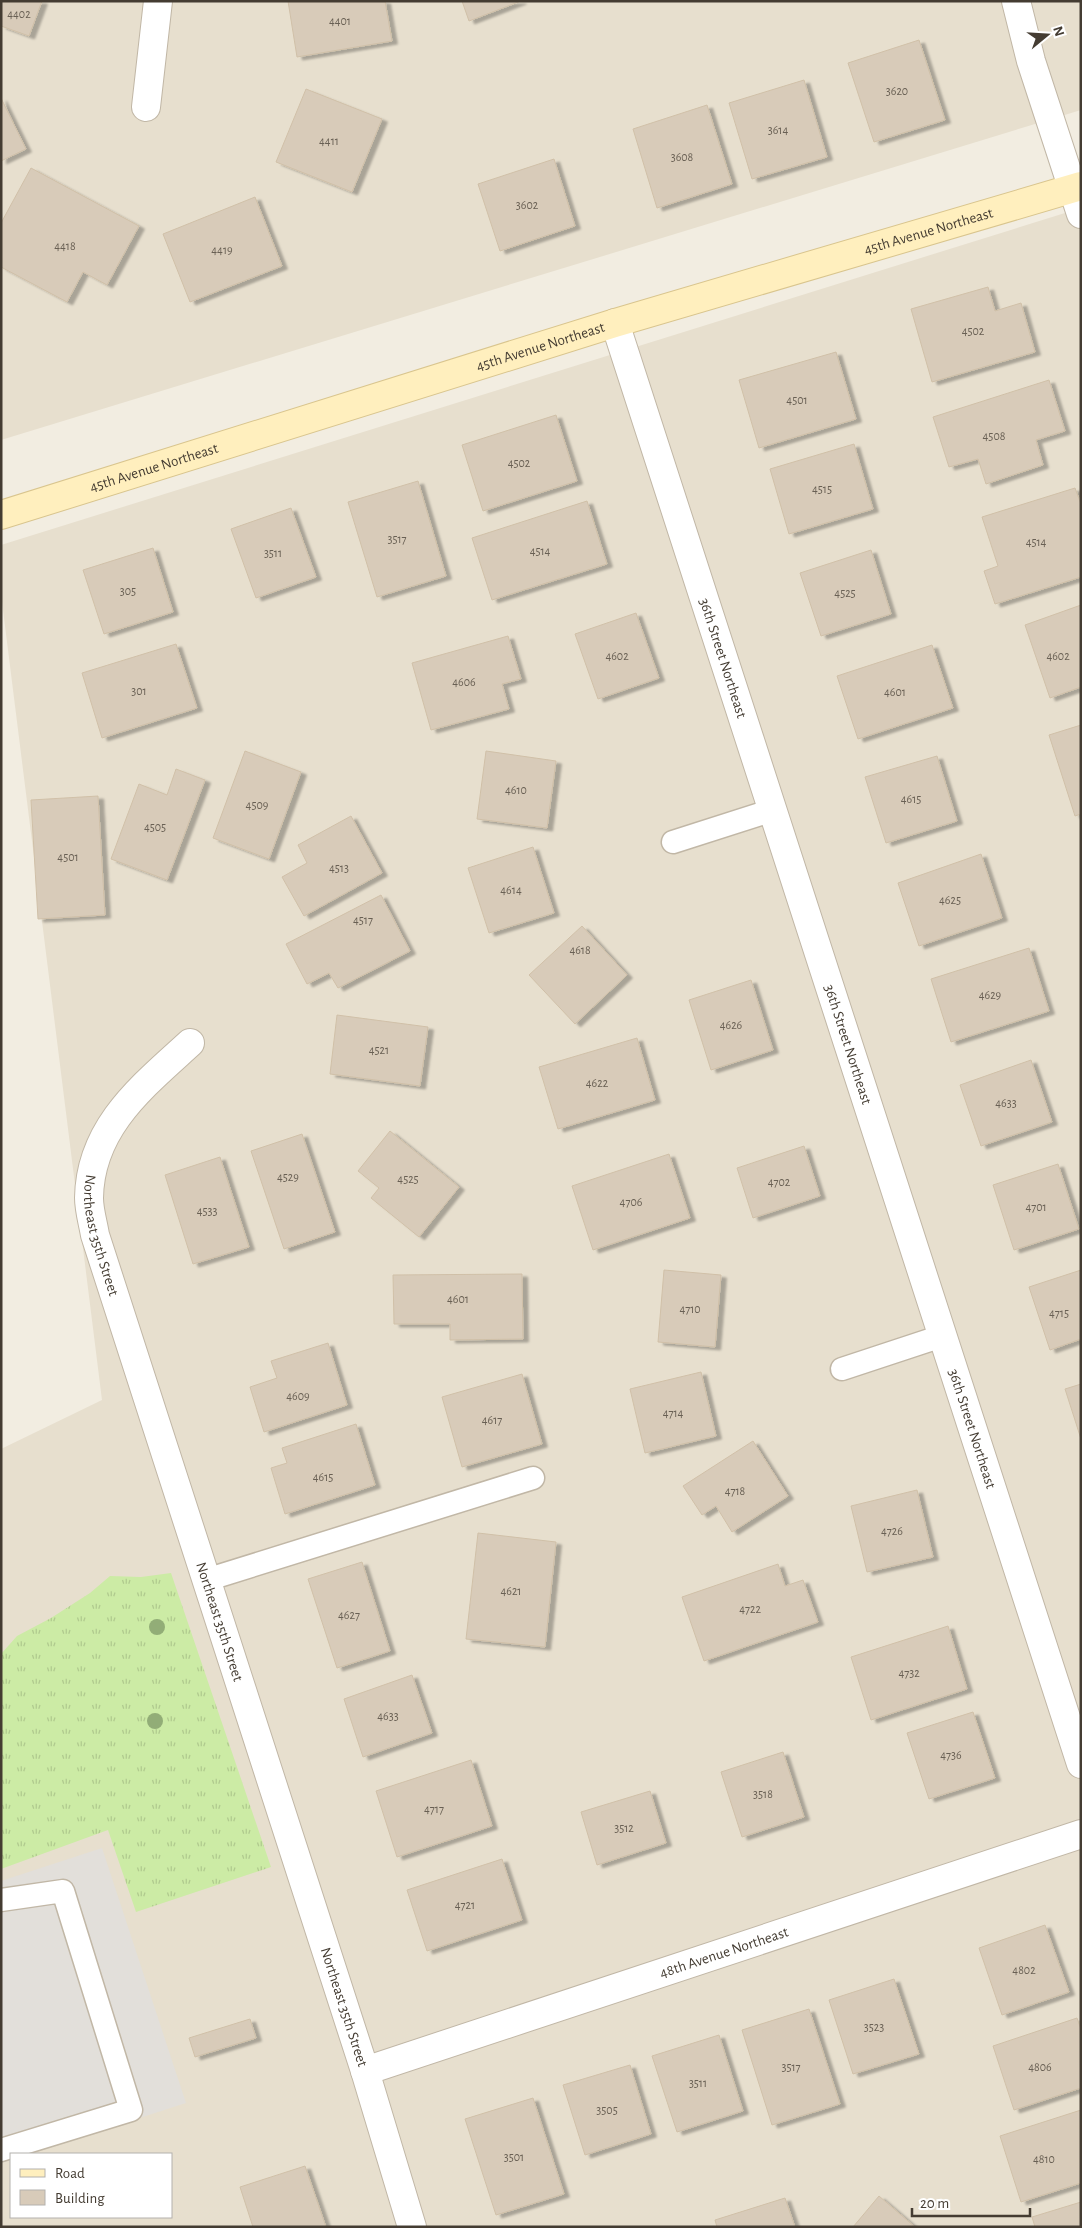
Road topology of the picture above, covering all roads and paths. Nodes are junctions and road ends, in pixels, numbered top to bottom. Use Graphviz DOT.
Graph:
graph roads {
  1 [pos="158,1"];
  2 [pos="1016,1"];
  3 [pos="146,108"];
  4 [pos="1078,196"];
  5 [pos="615,323"];
  6 [pos="1,515"];
  7 [pos="773,810"];
  8 [pos="673,842"];
  9 [pos="190,1043"];
  10 [pos="942,1336"];
  11 [pos="842,1369"];
  12 [pos="533,1478"];
  13 [pos="206,1580"];
  14 [pos="1081,1764"];
  15 [pos="1081,1834"];
  16 [pos="1,1900"];
  17 [pos="366,2071"];
  18 [pos="1,2150"];
  19 [pos="412,2227"];
  1 -- 3 [label="street"];
  2 -- 4 [label="street"];
  4 -- 5 [label="street, 45th Avenue Northeast"];
  5 -- 6 [label="street, 45th Avenue Northeast"];
  5 -- 7 [label="street, 36th Street Northeast"];
  7 -- 8 [label="lane"];
  7 -- 10 [label="street, 36th Street Northeast"];
  9 -- 13 [label="street, Northeast 35th Street"];
  10 -- 11 [label="lane"];
  10 -- 14 [label="street, 36th Street Northeast"];
  12 -- 13 [label="lane"];
  13 -- 17 [label="street, Northeast 35th Street"];
  15 -- 17 [label="street, 48th Avenue Northeast"];
  16 -- 18 [label="lane"];
  17 -- 19 [label="street, Northeast 35th Street"];
}
